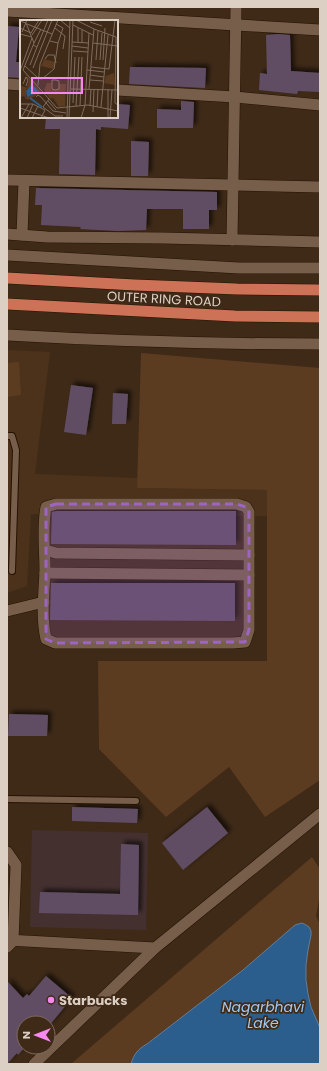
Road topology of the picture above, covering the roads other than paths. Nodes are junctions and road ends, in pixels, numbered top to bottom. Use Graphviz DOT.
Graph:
graph roads {
  1 [pos="236,7"];
  2 [pos="7,11"];
  3 [pos="236,24"];
  4 [pos="320,30"];
  5 [pos="7,84"];
  6 [pos="20,85"];
  7 [pos="118,90"];
  8 [pos="235,97"];
  9 [pos="320,104"];
  10 [pos="7,180"];
  11 [pos="24,181"];
  12 [pos="233,186"];
  13 [pos="320,187"];
  14 [pos="7,234"];
  15 [pos="22,235"];
  16 [pos="232,240"];
  17 [pos="320,242"];
  18 [pos="7,256"];
  19 [pos="320,268"];
  20 [pos="7,278"];
  21 [pos="320,290"];
  22 [pos="7,304"];
  23 [pos="320,317"];
  24 [pos="7,335"];
  25 [pos="320,344"];
  26 [pos="7,436"];
  27 [pos="44,550"];
  28 [pos="248,555"];
  29 [pos="9,572"];
  30 [pos="44,573"];
  31 [pos="248,575"];
  32 [pos="44,602"];
  33 [pos="7,611"];
  34 [pos="7,799"];
  35 [pos="136,801"];
  36 [pos="320,814"];
  37 [pos="7,852"];
  38 [pos="9,942"];
  39 [pos="155,948"];
  40 [pos="34,1064"];
  1 -- 3 [label="street"];
  2 -- 3 [label="street"];
  3 -- 4 [label="street"];
  3 -- 8 [label="street"];
  5 -- 6 [label="street"];
  7 -- 8 [label="street"];
  8 -- 9 [label="street"];
  8 -- 12 [label="street"];
  10 -- 11 [label="street"];
  11 -- 12 [label="street"];
  11 -- 15 [label="street"];
  12 -- 13 [label="street"];
  12 -- 16 [label="street"];
  14 -- 15 [label="street"];
  15 -- 16 [label="street"];
  16 -- 17 [label="street"];
  18 -- 19 [label="street"];
  20 -- 21 [label="highway, OUTER RING ROAD"];
  22 -- 23 [label="highway, OUTER RING ROAD"];
  24 -- 25 [label="street"];
  26 -- 29 [label="lane"];
  27 -- 28 [label="street"];
  27 -- 28 [label="street"];
  27 -- 30 [label="street"];
  28 -- 31 [label="street"];
  30 -- 31 [label="street"];
  30 -- 32 [label="street"];
  31 -- 32 [label="street"];
  32 -- 33 [label="street"];
  34 -- 35 [label="lane"];
  36 -- 39 [label="street"];
  37 -- 38 [label="street"];
  38 -- 39 [label="street"];
  39 -- 40 [label="street"];
}
